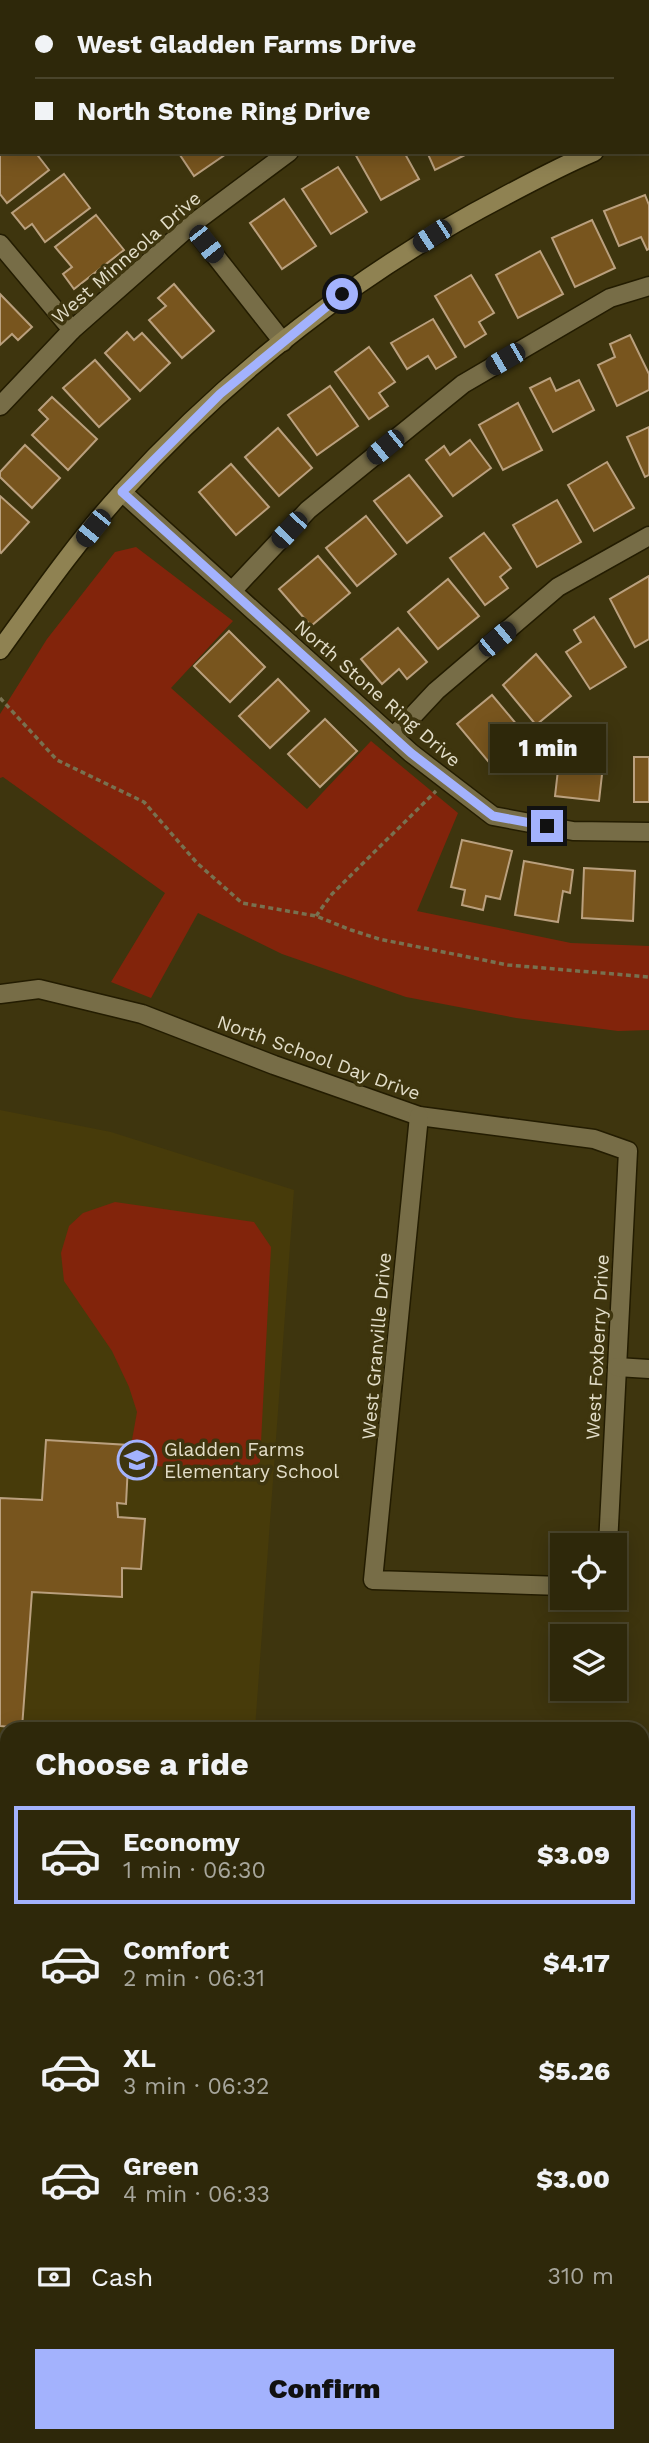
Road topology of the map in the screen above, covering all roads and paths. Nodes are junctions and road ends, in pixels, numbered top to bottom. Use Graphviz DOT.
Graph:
graph roads {
  1 [pos="286,154"];
  2 [pos="589,154"];
  3 [pos="191,225"];
  4 [pos="0,244"];
  5 [pos="649,286"];
  6 [pos="72,330"];
  7 [pos="283,342"];
  8 [pos="0,406"];
  9 [pos="122,492"];
  10 [pos="649,536"];
  11 [pos="232,591"];
  12 [pos="0,650"];
  13 [pos="0,698"];
  14 [pos="393,737"];
  15 [pos="447,780"];
  16 [pos="649,832"];
  17 [pos="316,916"];
  18 [pos="649,977"];
  19 [pos="0,994"];
  20 [pos="419,1116"];
  21 [pos="628,1151"];
  22 [pos="617,1367"];
  23 [pos="649,1369"];
  24 [pos="609,1533"];
  25 [pos="550,1587"];
  1 -- 3 [label="street, West Minneola Drive"];
  2 -- 7 [label="street"];
  3 -- 6 [label="street, West Minneola Drive"];
  3 -- 7 [label="street"];
  4 -- 6 [label="street"];
  5 -- 11 [label="street"];
  6 -- 8 [label="street, West Minneola Drive"];
  7 -- 9 [label="street"];
  9 -- 11 [label="street, North Stone Ring Drive"];
  9 -- 12 [label="street"];
  10 -- 14 [label="street"];
  11 -- 14 [label="street, North Stone Ring Drive"];
  13 -- 17 [label="path"];
  14 -- 15 [label="street, North Stone Ring Drive"];
  15 -- 16 [label="street, North Stone Ring Drive"];
  15 -- 17 [label="path"];
  17 -- 18 [label="path"];
  19 -- 20 [label="street, North School Day Drive"];
  20 -- 21 [label="street, North School Day Drive"];
  20 -- 25 [label="street, West Granville Drive"];
  21 -- 22 [label="street, West Foxberry Drive"];
  22 -- 23 [label="street"];
  22 -- 24 [label="street, West Foxberry Drive"];
}
